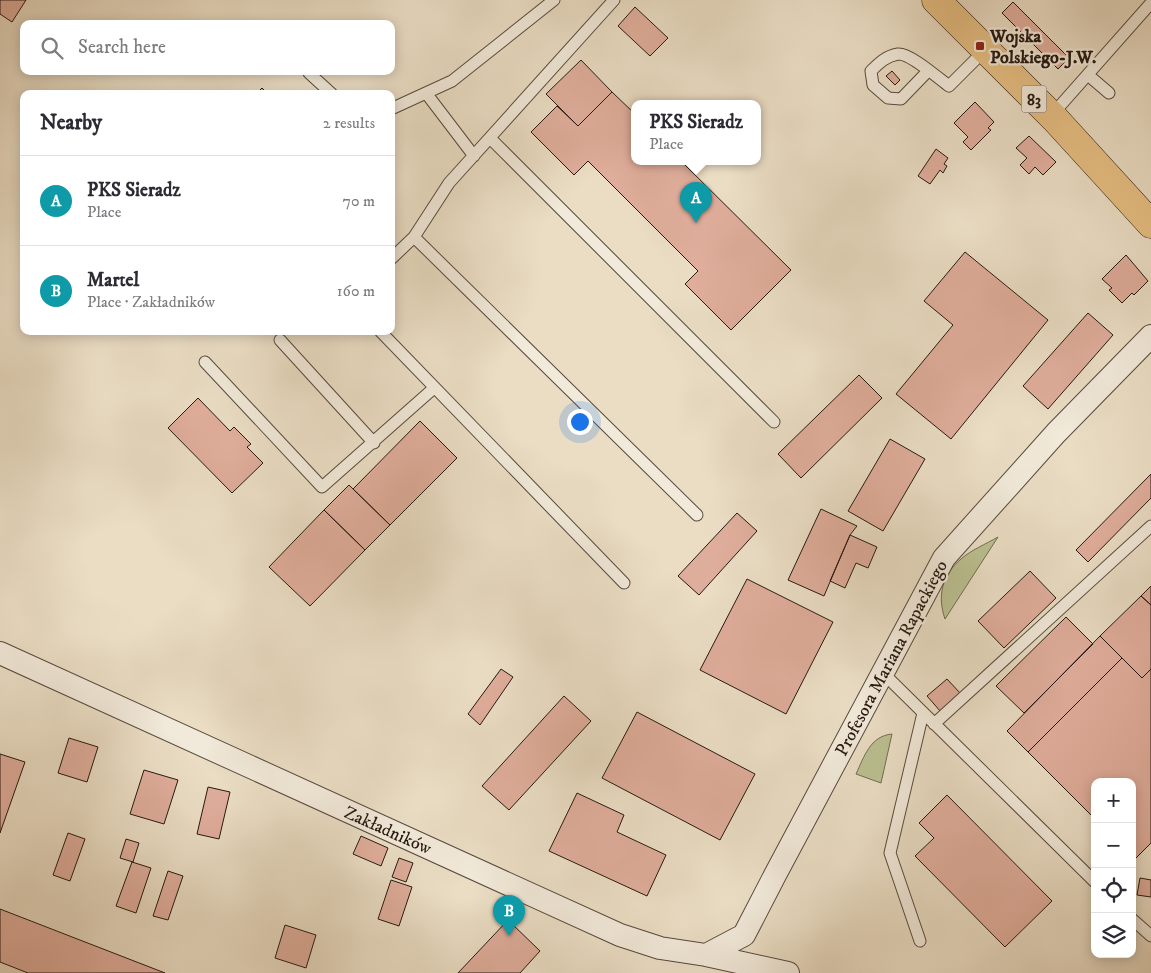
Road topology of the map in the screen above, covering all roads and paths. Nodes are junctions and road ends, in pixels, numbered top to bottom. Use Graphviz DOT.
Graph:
graph roads {
  1 [pos="554,0"];
  2 [pos="614,0"];
  3 [pos="936,0"];
  4 [pos="1151,3"];
  5 [pos="984,50"];
  6 [pos="928,71"];
  7 [pos="311,75"];
  8 [pos="1088,75"];
  9 [pos="328,90"];
  10 [pos="426,93"];
  11 [pos="1109,93"];
  12 [pos="395,107"];
  13 [pos="1051,116"];
  14 [pos="490,138"];
  15 [pos="474,156"];
  16 [pos="1151,224"];
  17 [pos="414,237"];
  18 [pos="395,255"];
  19 [pos="384,335"];
  20 [pos="1151,336"];
  21 [pos="280,340"];
  22 [pos="205,362"];
  23 [pos="434,388"];
  24 [pos="774,422"];
  25 [pos="374,442"];
  26 [pos="697,515"];
  27 [pos="1151,526"];
  28 [pos="624,583"];
  29 [pos="0,653"];
  30 [pos="883,673"];
  31 [pos="923,712"];
  32 [pos="934,724"];
  33 [pos="1091,878"];
  34 [pos="1136,923"];
  35 [pos="1151,936"];
  36 [pos="920,941"];
  37 [pos="706,955"];
  38 [pos="788,973"];
  1 -- 10 [label="lane"];
  2 -- 14 [label="lane"];
  3 -- 5 [label="main road, 83"];
  4 -- 8 [label="lane"];
  5 -- 6 [label="lane"];
  5 -- 13 [label="main road, 83"];
  6 -- 6 [label="lane"];
  7 -- 9 [label="lane"];
  8 -- 11 [label="lane"];
  8 -- 13 [label="lane"];
  10 -- 12 [label="lane"];
  10 -- 15 [label="lane"];
  13 -- 16 [label="main road, 83"];
  14 -- 15 [label="lane"];
  14 -- 24 [label="lane"];
  15 -- 17 [label="lane"];
  17 -- 18 [label="lane"];
  17 -- 26 [label="lane"];
  19 -- 23 [label="lane"];
  20 -- 30 [label="street, Profesora Mariana Rapackiego"];
  21 -- 25 [label="lane"];
  22 -- 25 [label="lane"];
  23 -- 25 [label="lane"];
  23 -- 28 [label="lane"];
  27 -- 32 [label="lane"];
  29 -- 37 [label="street, Zakładników"];
  30 -- 31 [label="lane"];
  30 -- 37 [label="street, Profesora Mariana Rapackiego"];
  31 -- 32 [label="lane"];
  31 -- 36 [label="lane"];
  32 -- 33 [label="lane"];
  34 -- 35 [label="lane"];
  37 -- 38 [label="street, Zakładników"];
}
